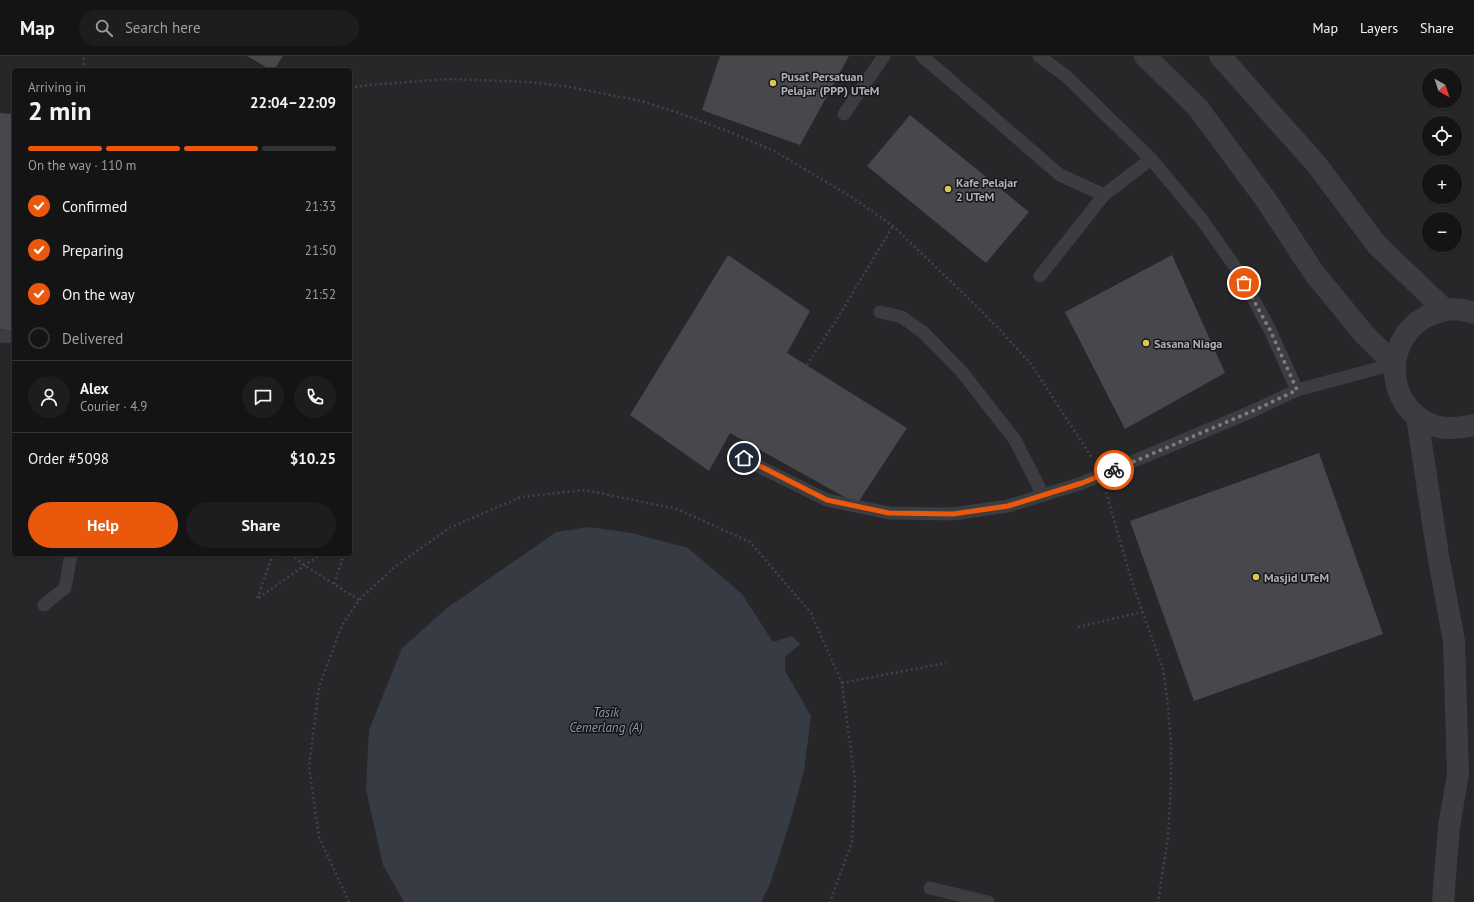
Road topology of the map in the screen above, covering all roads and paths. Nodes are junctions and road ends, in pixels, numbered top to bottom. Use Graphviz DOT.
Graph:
graph roads {
  1 [pos="84,56"];
  2 [pos="884,56"];
  3 [pos="922,56"];
  4 [pos="1040,56"];
  5 [pos="1145,56"];
  6 [pos="1220,56"];
  7 [pos="83,68"];
  8 [pos="352,88"];
  9 [pos="844,114"];
  10 [pos="1151,158"];
  11 [pos="1104,195"];
  12 [pos="893,226"];
  13 [pos="1040,276"];
  14 [pos="1444,310"];
  15 [pos="880,312"];
  16 [pos="1474,313"];
  17 [pos="0,336"];
  18 [pos="12,337"];
  19 [pos="1394,364"];
  20 [pos="807,365"];
  21 [pos="1297,390"];
  22 [pos="1417,416"];
  23 [pos="1474,426"];
  24 [pos="744,458"];
  25 [pos="1100,476"];
  26 [pos="1043,495"];
  27 [pos="71,556"];
  28 [pos="272,556"];
  29 [pos="293,556"];
  30 [pos="318,556"];
  31 [pos="343,556"];
  32 [pos="304,565"];
  33 [pos="334,584"];
  34 [pos="359,600"];
  35 [pos="44,604"];
  36 [pos="1142,612"];
  37 [pos="1078,627"];
  38 [pos="946,663"];
  39 [pos="842,683"];
  40 [pos="930,888"];
  41 [pos="349,902"];
  42 [pos="830,902"];
  43 [pos="988,902"];
  44 [pos="1158,902"];
  45 [pos="1443,902"];
  1 -- 7 [label="path"];
  2 -- 9 [label="lane"];
  3 -- 11 [label="lane"];
  4 -- 10 [label="lane"];
  5 -- 19 [label="street"];
  6 -- 14 [label="street"];
  8 -- 12 [label="path"];
  10 -- 11 [label="lane"];
  10 -- 21 [label="lane"];
  11 -- 13 [label="lane"];
  12 -- 20 [label="path"];
  12 -- 25 [label="path"];
  14 -- 16 [label="street"];
  14 -- 19 [label="street"];
  15 -- 26 [label="lane"];
  17 -- 18 [label="lane"];
  19 -- 21 [label="lane"];
  19 -- 22 [label="street"];
  21 -- 25 [label="lane"];
  22 -- 23 [label="street"];
  22 -- 45 [label="street"];
  24 -- 26 [label="lane"];
  25 -- 26 [label="lane"];
  25 -- 36 [label="path"];
  27 -- 35 [label="lane"];
  28 -- 32 [label="path"];
  29 -- 32 [label="path"];
  30 -- 32 [label="path"];
  31 -- 33 [label="path"];
  32 -- 33 [label="path"];
  33 -- 34 [label="path"];
  34 -- 39 [label="path"];
  34 -- 41 [label="path"];
  36 -- 37 [label="path"];
  36 -- 44 [label="path"];
  38 -- 39 [label="path"];
  39 -- 42 [label="path"];
  40 -- 43 [label="lane"];
}
